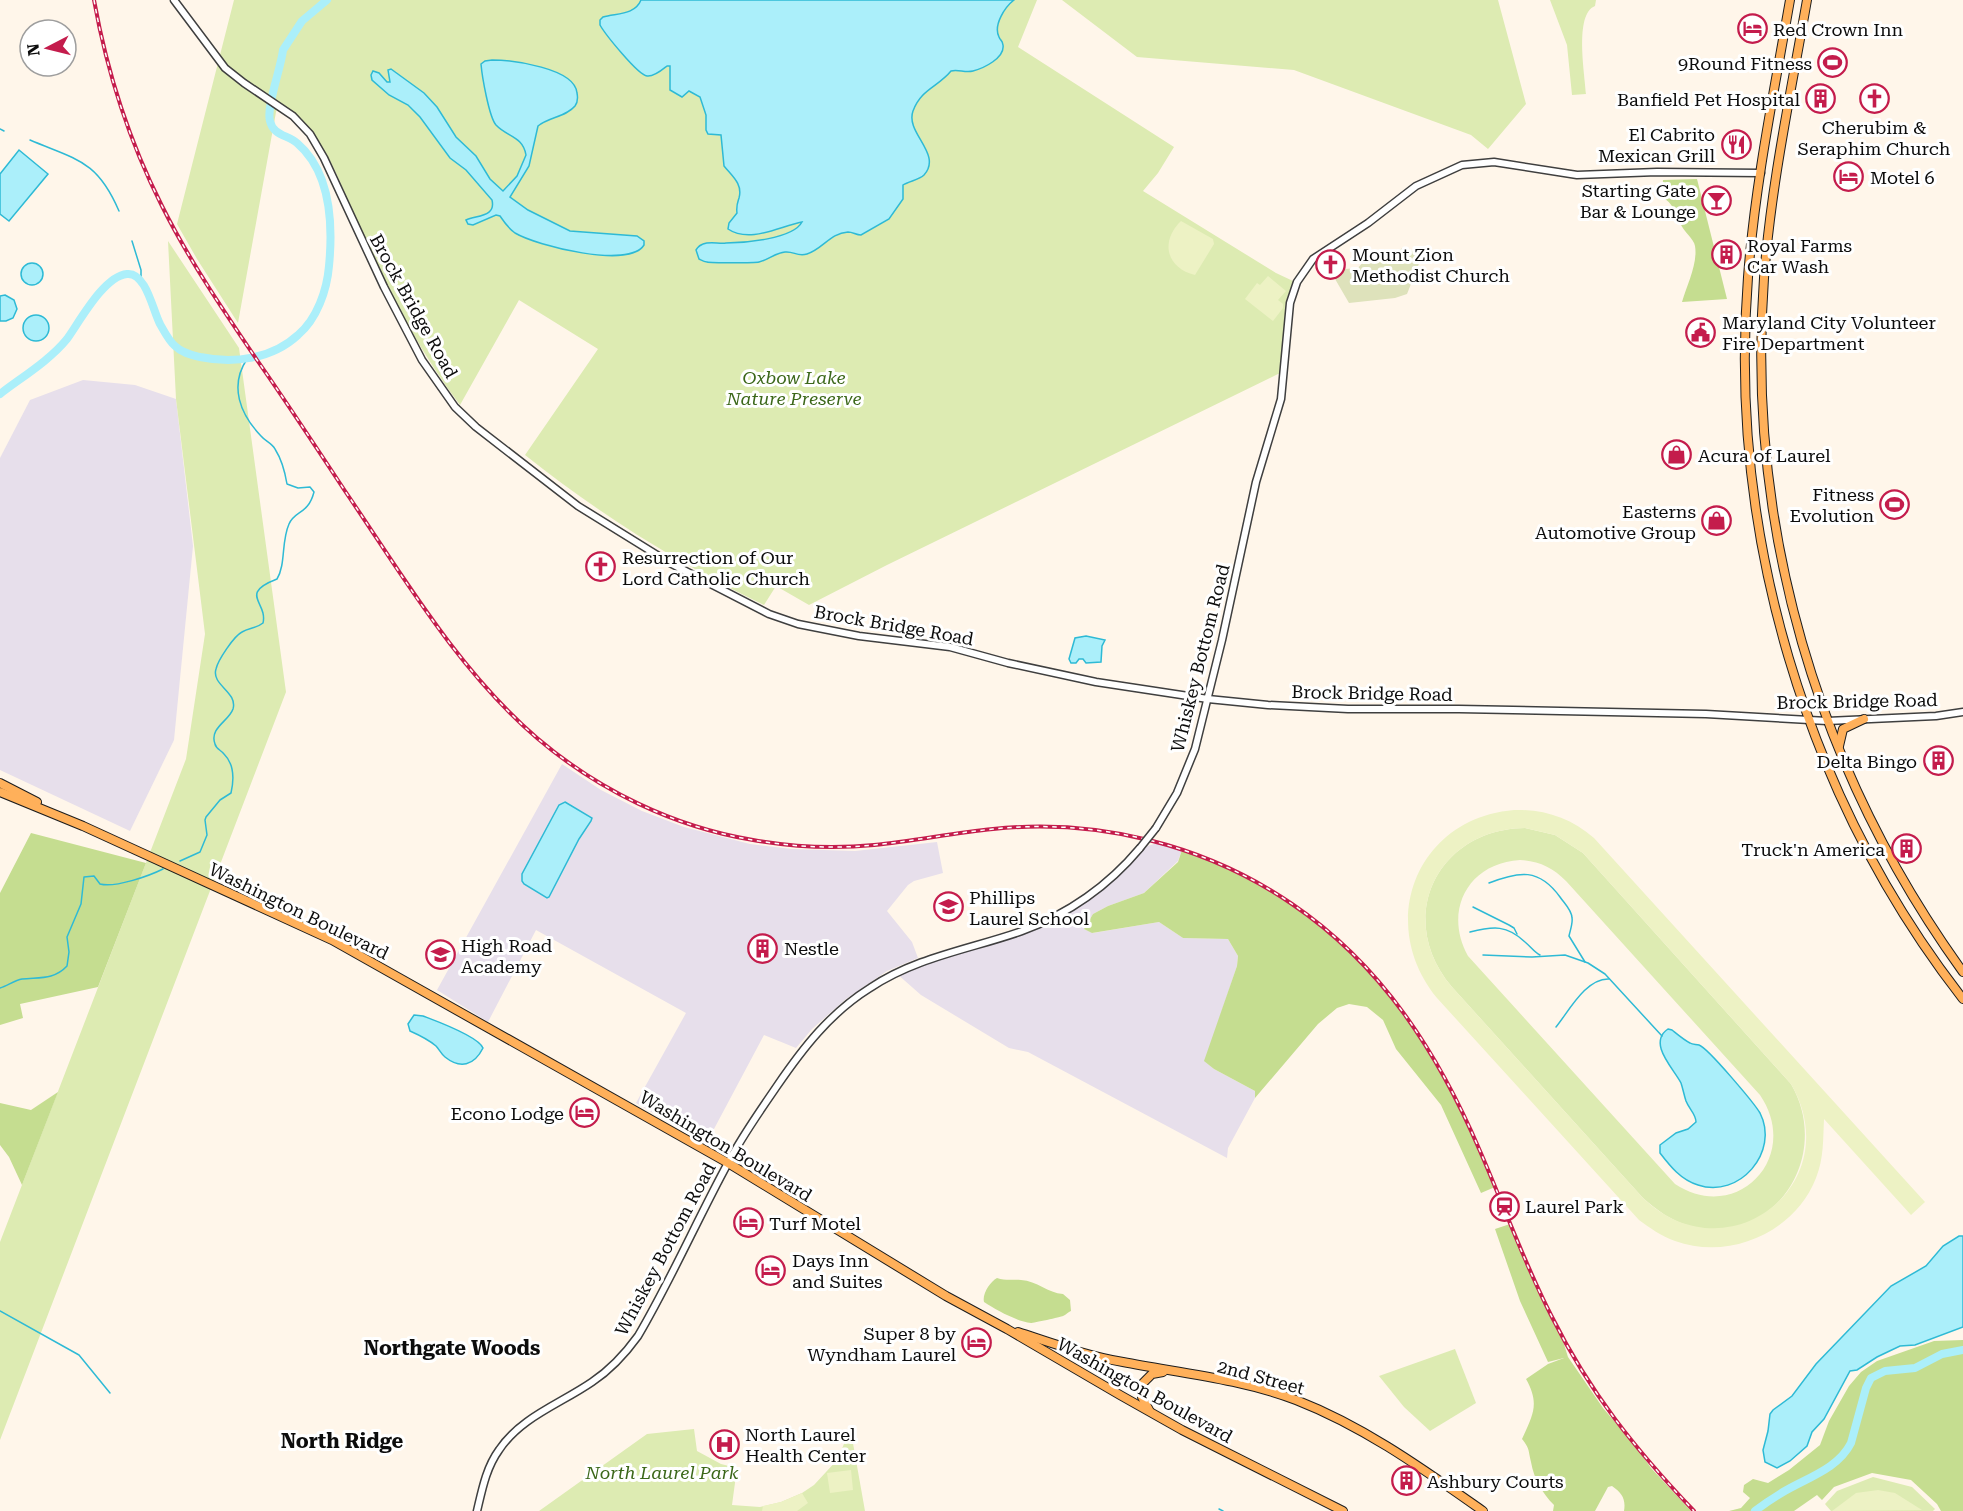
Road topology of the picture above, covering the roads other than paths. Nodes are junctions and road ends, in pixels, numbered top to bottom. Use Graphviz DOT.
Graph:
graph roads {
  1 [pos="174,0"];
  2 [pos="1790,0"];
  3 [pos="1807,0"];
  4 [pos="1761,173"];
  5 [pos="1208,699"];
  6 [pos="1963,712"];
  7 [pos="1864,719"];
  8 [pos="1809,720"];
  9 [pos="1827,721"];
  10 [pos="1840,754"];
  11 [pos="0,783"];
  12 [pos="0,792"];
  13 [pos="83,826"];
  14 [pos="1963,972"];
  15 [pos="1963,999"];
  16 [pos="728,1163"];
  17 [pos="1008,1329"];
  18 [pos="1171,1371"];
  19 [pos="1152,1413"];
  20 [pos="477,1511"];
  21 [pos="1343,1511"];
  22 [pos="1484,1511"];
  1 -- 5 [label="street, Brock Bridge Road"];
  2 -- 4 [label="main road"];
  3 -- 9 [label="main road"];
  4 -- 5 [label="street, Whiskey Bottom Road"];
  4 -- 8 [label="main road"];
  5 -- 8 [label="street, Brock Bridge Road"];
  5 -- 16 [label="street, Whiskey Bottom Road, bridge"];
  6 -- 7 [label="street, Brock Bridge Road"];
  7 -- 9 [label="street, Brock Bridge Road"];
  7 -- 10 [label="main road"];
  8 -- 9 [label="street, Brock Bridge Road"];
  8 -- 15 [label="main road"];
  9 -- 10 [label="main road"];
  10 -- 14 [label="main road"];
  11 -- 13 [label="main road, Washington Boulevard"];
  12 -- 13 [label="main road, Washington Boulevard"];
  13 -- 16 [label="main road, Washington Boulevard"];
  16 -- 17 [label="main road, Washington Boulevard"];
  16 -- 20 [label="street, Whiskey Bottom Road"];
  17 -- 18 [label="main road, 2nd Street"];
  17 -- 19 [label="main road, Washington Boulevard"];
  18 -- 19 [label="main road"];
  18 -- 22 [label="main road, 2nd Street"];
  19 -- 21 [label="main road, Washington Boulevard"];
}
